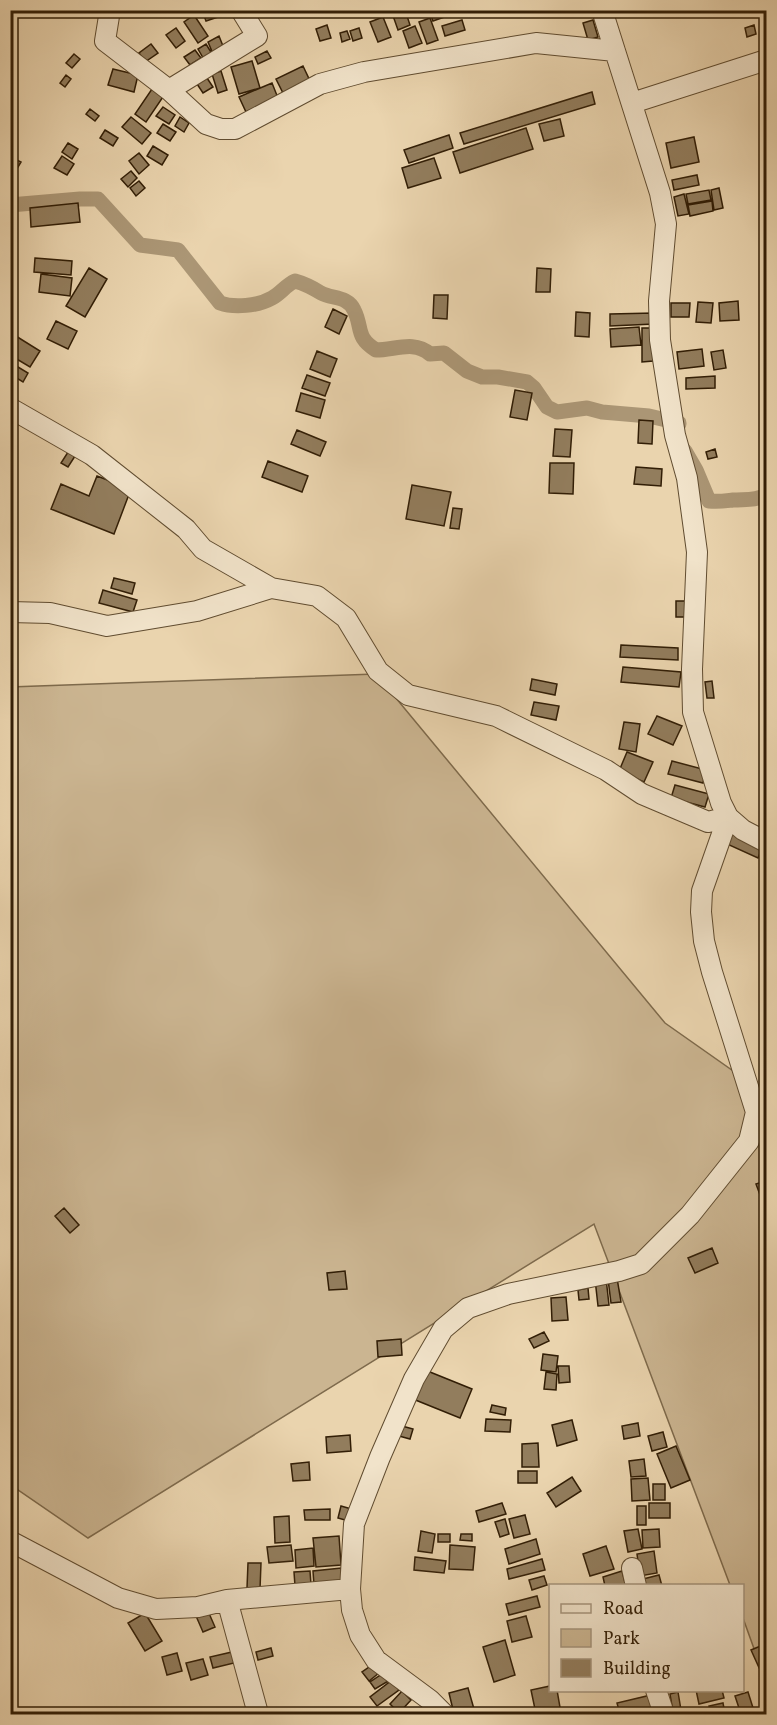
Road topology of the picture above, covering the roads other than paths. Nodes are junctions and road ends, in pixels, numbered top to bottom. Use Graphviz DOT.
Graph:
graph roads {
  1 [pos="110,10"];
  2 [pos="241,10"];
  3 [pos="602,10"];
  4 [pos="615,51"];
  5 [pos="766,60"];
  6 [pos="169,90"];
  7 [pos="632,103"];
  8 [pos="10,408"];
  9 [pos="271,588"];
  10 [pos="10,612"];
  11 [pos="728,817"];
  12 [pos="766,842"];
  13 [pos="10,1540"];
  14 [pos="350,1589"];
  15 [pos="227,1600"];
  16 [pos="657,1692"];
  17 [pos="253,1714"];
  18 [pos="444,1714"];
  19 [pos="664,1714"];
  1 -- 6 [label="street"];
  2 -- 6 [label="street"];
  3 -- 4 [label="street"];
  4 -- 6 [label="street"];
  4 -- 7 [label="street"];
  5 -- 7 [label="street"];
  7 -- 11 [label="street"];
  8 -- 9 [label="street"];
  9 -- 10 [label="street"];
  9 -- 11 [label="street"];
  11 -- 12 [label="street"];
  11 -- 14 [label="street"];
  13 -- 15 [label="street"];
  14 -- 15 [label="street"];
  14 -- 18 [label="street"];
  15 -- 17 [label="street"];
  16 -- 19 [label="street"];
}
